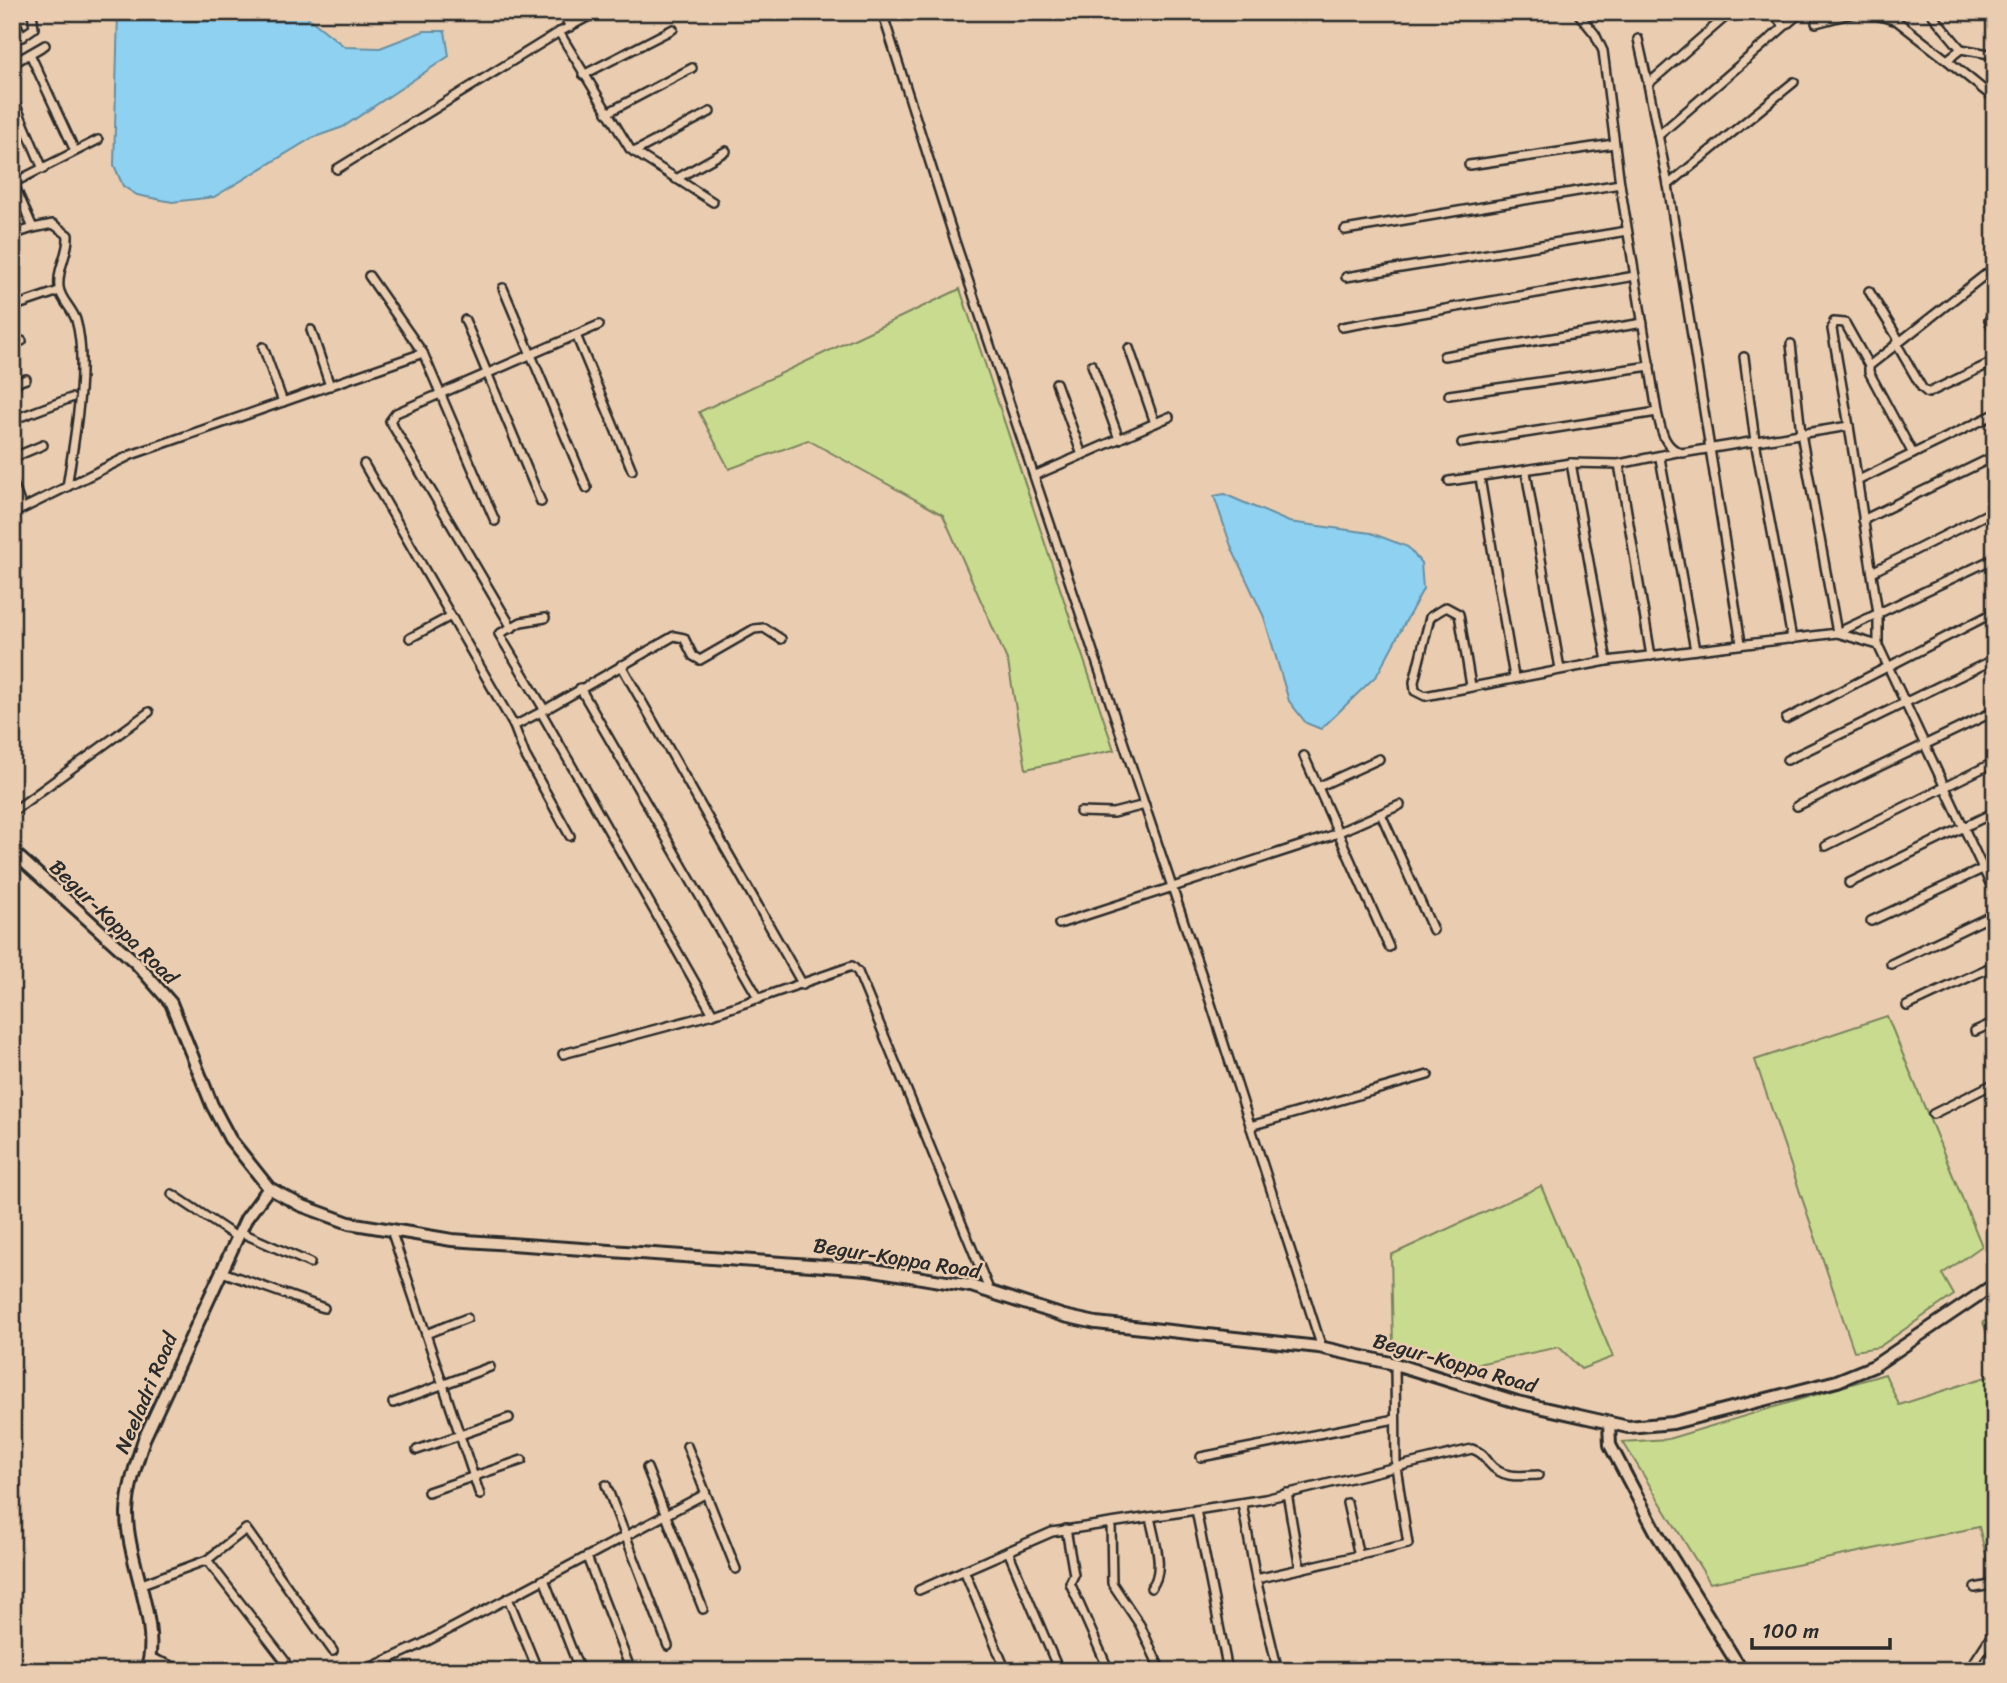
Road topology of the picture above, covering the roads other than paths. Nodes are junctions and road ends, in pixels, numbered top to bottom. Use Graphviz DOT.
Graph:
graph roads {
  1 [pos="32,12"];
  2 [pos="562,12"];
  3 [pos="597,12"];
  4 [pos="882,12"];
  5 [pos="1577,12"];
  6 [pos="1731,12"];
  7 [pos="1771,12"];
  8 [pos="1801,12"];
  9 [pos="1857,12"];
  10 [pos="1866,12"];
  11 [pos="1930,12"];
  12 [pos="12,16"];
  13 [pos="1816,23"];
  14 [pos="1783,25"];
  15 [pos="570,27"];
  16 [pos="673,29"];
  17 [pos="559,32"];
  18 [pos="23,37"];
  19 [pos="1638,39"];
  20 [pos="12,43"];
  21 [pos="45,45"];
  22 [pos="1961,50"];
  23 [pos="30,54"];
  24 [pos="1995,55"];
  25 [pos="1947,60"];
  26 [pos="12,64"];
  27 [pos="692,68"];
  28 [pos="583,75"];
  29 [pos="1794,82"];
  30 [pos="1648,84"];
  31 [pos="12,96"];
  32 [pos="1995,99"];
  33 [pos="710,112"];
  34 [pos="607,113"];
  35 [pos="1659,135"];
  36 [pos="98,140"];
  37 [pos="1614,144"];
  38 [pos="75,151"];
  39 [pos="726,151"];
  40 [pos="634,152"];
  41 [pos="1469,165"];
  42 [pos="43,169"];
  43 [pos="337,169"];
  44 [pos="676,179"];
  45 [pos="13,181"];
  46 [pos="1620,184"];
  47 [pos="1668,185"];
  48 [pos="713,202"];
  49 [pos="33,229"];
  50 [pos="1345,230"];
  51 [pos="1627,231"];
  52 [pos="12,235"];
  53 [pos="1995,267"];
  54 [pos="369,276"];
  55 [pos="1635,276"];
  56 [pos="1346,277"];
  57 [pos="503,288"];
  58 [pos="1869,290"];
  59 [pos="59,292"];
  60 [pos="12,307"];
  61 [pos="1995,311"];
  62 [pos="465,320"];
  63 [pos="1643,323"];
  64 [pos="599,325"];
  65 [pos="1342,327"];
  66 [pos="311,330"];
  67 [pos="1995,333"];
  68 [pos="576,335"];
  69 [pos="22,341"];
  70 [pos="1898,342"];
  71 [pos="12,344"];
  72 [pos="1791,344"];
  73 [pos="263,347"];
  74 [pos="1129,348"];
  75 [pos="423,353"];
  76 [pos="530,355"];
  77 [pos="1444,356"];
  78 [pos="1744,357"];
  79 [pos="1995,361"];
  80 [pos="1092,365"];
  81 [pos="1650,366"];
  82 [pos="1869,366"];
  83 [pos="488,374"];
  84 [pos="26,379"];
  85 [pos="1056,383"];
  86 [pos="12,384"];
  87 [pos="330,386"];
  88 [pos="441,394"];
  89 [pos="1449,394"];
  90 [pos="71,398"];
  91 [pos="283,402"];
  92 [pos="1657,412"];
  93 [pos="1995,414"];
  94 [pos="1169,417"];
  95 [pos="12,420"];
  96 [pos="1155,423"];
  97 [pos="1849,426"];
  98 [pos="1801,433"];
  99 [pos="1119,439"];
  100 [pos="1755,441"];
  101 [pos="1462,443"];
  102 [pos="43,445"];
  103 [pos="1708,449"];
  104 [pos="1677,452"];
  105 [pos="1913,454"];
  106 [pos="1082,455"];
  107 [pos="1995,456"];
  108 [pos="12,458"];
  109 [pos="1660,458"];
  110 [pos="1571,463"];
  111 [pos="364,464"];
  112 [pos="1619,464"];
  113 [pos="632,470"];
  114 [pos="1526,472"];
  115 [pos="1036,475"];
  116 [pos="1480,478"];
  117 [pos="1859,480"];
  118 [pos="12,481"];
  119 [pos="1449,481"];
  120 [pos="67,487"];
  121 [pos="587,488"];
  122 [pos="541,502"];
  123 [pos="22,509"];
  124 [pos="1995,510"];
  125 [pos="12,514"];
  126 [pos="1863,520"];
  127 [pos="495,521"];
  128 [pos="1995,558"];
  129 [pos="1872,572"];
  130 [pos="1995,612"];
  131 [pos="1878,613"];
  132 [pos="451,616"];
  133 [pos="545,618"];
  134 [pos="512,628"];
  135 [pos="1837,633"];
  136 [pos="410,638"];
  137 [pos="781,639"];
  138 [pos="1792,639"];
  139 [pos="1741,643"];
  140 [pos="1878,645"];
  141 [pos="1695,650"];
  142 [pos="1651,656"];
  143 [pos="1995,659"];
  144 [pos="1606,662"];
  145 [pos="621,665"];
  146 [pos="1886,668"];
  147 [pos="1560,669"];
  148 [pos="1514,677"];
  149 [pos="1471,686"];
  150 [pos="580,688"];
  151 [pos="1905,704"];
  152 [pos="543,710"];
  153 [pos="1995,711"];
  154 [pos="149,712"];
  155 [pos="1786,719"];
  156 [pos="514,726"];
  157 [pos="1923,745"];
  158 [pos="1304,756"];
  159 [pos="1379,758"];
  160 [pos="1787,760"];
  161 [pos="1995,762"];
  162 [pos="1318,787"];
  163 [pos="1942,787"];
  164 [pos="1144,805"];
  165 [pos="1400,805"];
  166 [pos="1797,806"];
  167 [pos="12,812"];
  168 [pos="1080,812"];
  169 [pos="1995,812"];
  170 [pos="1381,814"];
  171 [pos="1963,828"];
  172 [pos="1339,833"];
  173 [pos="570,836"];
  174 [pos="1826,846"];
  175 [pos="12,851"];
  176 [pos="1995,863"];
  177 [pos="1982,869"];
  178 [pos="1849,883"];
  179 [pos="1172,886"];
  180 [pos="1995,894"];
  181 [pos="1995,914"];
  182 [pos="1871,921"];
  183 [pos="1059,924"];
  184 [pos="1433,930"];
  185 [pos="1389,947"];
  186 [pos="1891,964"];
  187 [pos="1995,965"];
  188 [pos="803,985"];
  189 [pos="759,999"];
  190 [pos="1908,1006"];
  191 [pos="713,1014"];
  192 [pos="1995,1022"];
  193 [pos="1975,1031"];
  194 [pos="563,1054"];
  195 [pos="1429,1075"];
  196 [pos="1995,1083"];
  197 [pos="1933,1114"];
  198 [pos="1250,1126"];
  199 [pos="269,1188"];
  200 [pos="172,1194"];
  201 [pos="391,1230"];
  202 [pos="239,1235"];
  203 [pos="310,1264"];
  204 [pos="222,1272"];
  205 [pos="1995,1284"];
  206 [pos="990,1292"];
  207 [pos="324,1308"];
  208 [pos="467,1318"];
  209 [pos="426,1334"];
  210 [pos="1322,1348"];
  211 [pos="1395,1364"];
  212 [pos="490,1367"];
  213 [pos="443,1385"];
  214 [pos="393,1403"];
  215 [pos="509,1418"];
  216 [pos="1395,1419"];
  217 [pos="1609,1423"];
  218 [pos="460,1436"];
  219 [pos="687,1446"];
  220 [pos="417,1450"];
  221 [pos="1201,1457"];
  222 [pos="522,1460"];
  223 [pos="1396,1467"];
  224 [pos="647,1468"];
  225 [pos="1538,1475"];
  226 [pos="474,1477"];
  227 [pos="606,1485"];
  228 [pos="428,1492"];
  229 [pos="1287,1493"];
  230 [pos="705,1494"];
  231 [pos="480,1495"];
  232 [pos="1242,1503"];
  233 [pos="1347,1503"];
  234 [pos="1196,1510"];
  235 [pos="665,1515"];
  236 [pos="1150,1517"];
  237 [pos="1111,1523"];
  238 [pos="1066,1530"];
  239 [pos="625,1536"];
  240 [pos="1009,1551"];
  241 [pos="1359,1556"];
  242 [pos="587,1557"];
  243 [pos="207,1560"];
  244 [pos="736,1569"];
  245 [pos="1300,1569"];
  246 [pos="964,1570"];
  247 [pos="544,1579"];
  248 [pos="1256,1579"];
  249 [pos="1995,1584"];
  250 [pos="139,1585"];
  251 [pos="1151,1588"];
  252 [pos="1975,1588"];
  253 [pos="919,1590"];
  254 [pos="508,1598"];
  255 [pos="703,1609"];
  256 [pos="1995,1630"];
  257 [pos="668,1646"];
  258 [pos="333,1651"];
  259 [pos="151,1658"];
  260 [pos="285,1661"];
  261 [pos="628,1663"];
  262 [pos="382,1664"];
  263 [pos="146,1671"];
  264 [pos="186,1671"];
  265 [pos="363,1671"];
  266 [pos="389,1671"];
  267 [pos="538,1671"];
  268 [pos="580,1671"];
  269 [pos="1006,1671"];
  270 [pos="1059,1671"];
  271 [pos="1109,1671"];
  272 [pos="1161,1671"];
  273 [pos="1228,1671"];
  274 [pos="1278,1671"];
  275 [pos="1742,1671"];
  276 [pos="1960,1671"];
  1 -- 18 [label="street"];
  2 -- 15 [label="street"];
  3 -- 15 [label="street"];
  4 -- 115 [label="street"];
  5 -- 37 [label="street"];
  6 -- 30 [label="street"];
  7 -- 14 [label="street"];
  8 -- 14 [label="street"];
  9 -- 13 [label="street"];
  10 -- 25 [label="street"];
  11 -- 22 [label="street"];
  12 -- 18 [label="street"];
  14 -- 35 [label="street"];
  15 -- 17 [label="street"];
  16 -- 28 [label="street"];
  17 -- 28 [label="street"];
  17 -- 43 [label="street"];
  18 -- 20 [label="street"];
  19 -- 30 [label="street"];
  21 -- 23 [label="street"];
  22 -- 24 [label="street"];
  22 -- 25 [label="street"];
  23 -- 26 [label="street"];
  23 -- 38 [label="street"];
  25 -- 32 [label="street"];
  27 -- 34 [label="street"];
  28 -- 34 [label="street"];
  29 -- 47 [label="street"];
  30 -- 35 [label="street"];
  31 -- 42 [label="street"];
  33 -- 40 [label="street"];
  34 -- 40 [label="street"];
  35 -- 47 [label="street"];
  36 -- 38 [label="street"];
  37 -- 41 [label="street"];
  37 -- 46 [label="street"];
  38 -- 42 [label="street"];
  39 -- 44 [label="street"];
  40 -- 44 [label="street"];
  42 -- 45 [label="street"];
  44 -- 48 [label="street"];
  45 -- 49 [label="street"];
  46 -- 50 [label="street"];
  46 -- 51 [label="street"];
  47 -- 103 [label="street"];
  49 -- 52 [label="street"];
  49 -- 59 [label="street"];
  51 -- 55 [label="street"];
  51 -- 56 [label="street"];
  53 -- 70 [label="street"];
  54 -- 75 [label="street"];
  55 -- 63 [label="street"];
  55 -- 65 [label="street"];
  57 -- 76 [label="street"];
  58 -- 70 [label="street"];
  59 -- 60 [label="street"];
  59 -- 120 [label="street"];
  61 -- 67 [label="street"];
  62 -- 83 [label="street"];
  63 -- 77 [label="street"];
  63 -- 81 [label="street"];
  64 -- 68 [label="street"];
  66 -- 87 [label="street"];
  68 -- 76 [label="street"];
  68 -- 113 [label="street"];
  69 -- 71 [label="street"];
  70 -- 79 [label="street"];
  70 -- 82 [label="street"];
  72 -- 98 [label="street"];
  73 -- 91 [label="street"];
  74 -- 96 [label="street"];
  75 -- 87 [label="street"];
  75 -- 88 [label="street"];
  76 -- 83 [label="street"];
  76 -- 121 [label="street"];
  78 -- 100 [label="street"];
  80 -- 99 [label="street"];
  81 -- 89 [label="street"];
  81 -- 92 [label="street"];
  82 -- 97 [label="street"];
  82 -- 105 [label="street"];
  83 -- 88 [label="street"];
  83 -- 122 [label="street"];
  84 -- 86 [label="street"];
  85 -- 106 [label="street"];
  87 -- 91 [label="street"];
  88 -- 127 [label="street"];
  88 -- 134 [label="street"];
  90 -- 95 [label="street"];
  91 -- 120 [label="street"];
  92 -- 101 [label="street"];
  92 -- 104 [label="street"];
  93 -- 105 [label="street"];
  94 -- 96 [label="street"];
  96 -- 99 [label="street"];
  97 -- 98 [label="street"];
  97 -- 117 [label="street"];
  98 -- 100 [label="street"];
  98 -- 135 [label="street"];
  99 -- 106 [label="street"];
  100 -- 103 [label="street"];
  100 -- 138 [label="street"];
  102 -- 108 [label="street"];
  103 -- 104 [label="street"];
  103 -- 139 [label="street"];
  104 -- 109 [label="street"];
  105 -- 117 [label="street"];
  106 -- 115 [label="street"];
  107 -- 126 [label="street"];
  109 -- 112 [label="street"];
  109 -- 141 [label="street"];
  110 -- 112 [label="street"];
  110 -- 114 [label="street"];
  110 -- 144 [label="street"];
  111 -- 132 [label="street"];
  112 -- 142 [label="street"];
  114 -- 116 [label="street"];
  114 -- 147 [label="street"];
  115 -- 164 [label="street"];
  116 -- 119 [label="street"];
  116 -- 148 [label="street"];
  117 -- 126 [label="street"];
  118 -- 123 [label="street"];
  120 -- 123 [label="street"];
  123 -- 125 [label="street"];
  124 -- 129 [label="street"];
  126 -- 129 [label="street"];
  128 -- 131 [label="street"];
  129 -- 131 [label="street"];
  130 -- 146 [label="street"];
  131 -- 135 [label="street"];
  131 -- 140 [label="street"];
  132 -- 136 [label="street"];
  132 -- 156 [label="street"];
  133 -- 134 [label="street"];
  134 -- 152 [label="street"];
  135 -- 138 [label="street"];
  135 -- 140 [label="street"];
  137 -- 145 [label="street"];
  138 -- 139 [label="street"];
  139 -- 141 [label="street"];
  140 -- 146 [label="street"];
  141 -- 142 [label="street"];
  142 -- 144 [label="street"];
  143 -- 151 [label="street"];
  144 -- 147 [label="street"];
  145 -- 150 [label="street"];
  145 -- 188 [label="street"];
  146 -- 151 [label="street"];
  146 -- 155 [label="street"];
  147 -- 148 [label="street"];
  148 -- 149 [label="street"];
  149 -- 149 [label="street"];
  150 -- 152 [label="street"];
  150 -- 189 [label="street"];
  151 -- 157 [label="street"];
  151 -- 160 [label="street"];
  152 -- 156 [label="street"];
  152 -- 191 [label="street"];
  153 -- 157 [label="street"];
  154 -- 167 [label="street"];
  156 -- 173 [label="street"];
  157 -- 163 [label="street"];
  157 -- 166 [label="street"];
  158 -- 162 [label="street"];
  159 -- 162 [label="street"];
  161 -- 163 [label="street"];
  162 -- 172 [label="street"];
  163 -- 171 [label="street"];
  163 -- 174 [label="street"];
  164 -- 168 [label="street"];
  164 -- 179 [label="street"];
  165 -- 170 [label="street"];
  169 -- 171 [label="street"];
  170 -- 172 [label="street"];
  170 -- 184 [label="street"];
  171 -- 177 [label="street"];
  171 -- 178 [label="street"];
  172 -- 179 [label="street"];
  172 -- 185 [label="street"];
  175 -- 199 [label="main road, Begur-Koppa Road"];
  176 -- 177 [label="street"];
  177 -- 180 [label="street"];
  177 -- 182 [label="street"];
  179 -- 183 [label="street"];
  179 -- 198 [label="street"];
  181 -- 186 [label="street"];
  187 -- 190 [label="street"];
  188 -- 189 [label="street"];
  188 -- 206 [label="street"];
  189 -- 191 [label="street"];
  191 -- 194 [label="street"];
  192 -- 193 [label="street"];
  195 -- 198 [label="street"];
  196 -- 197 [label="street"];
  198 -- 210 [label="street"];
  199 -- 201 [label="main road, Begur-Koppa Road"];
  199 -- 202 [label="main road, Neeladri Road"];
  200 -- 202 [label="street"];
  201 -- 206 [label="main road, Begur-Koppa Road"];
  201 -- 209 [label="street"];
  202 -- 203 [label="street"];
  202 -- 204 [label="main road, Neeladri Road"];
  204 -- 207 [label="street"];
  204 -- 250 [label="main road, Neeladri Road"];
  205 -- 217 [label="main road, Begur-Koppa Road"];
  206 -- 210 [label="main road, Begur-Koppa Road"];
  208 -- 209 [label="street"];
  209 -- 213 [label="street"];
  210 -- 211 [label="main road, Begur-Koppa Road"];
  211 -- 216 [label="street"];
  211 -- 217 [label="main road, Begur-Koppa Road"];
  212 -- 213 [label="street"];
  213 -- 214 [label="street"];
  213 -- 218 [label="street"];
  215 -- 218 [label="street"];
  216 -- 221 [label="street"];
  216 -- 223 [label="street"];
  217 -- 275 [label="main road"];
  218 -- 220 [label="street"];
  218 -- 226 [label="street"];
  219 -- 230 [label="street"];
  222 -- 226 [label="street"];
  223 -- 225 [label="street"];
  223 -- 229 [label="street"];
  223 -- 241 [label="street"];
  224 -- 235 [label="street"];
  226 -- 228 [label="street"];
  226 -- 231 [label="street"];
  227 -- 239 [label="street"];
  229 -- 232 [label="street"];
  229 -- 245 [label="street"];
  230 -- 235 [label="street"];
  230 -- 244 [label="street"];
  232 -- 234 [label="street"];
  232 -- 248 [label="street"];
  233 -- 241 [label="street"];
  234 -- 236 [label="street"];
  234 -- 273 [label="street"];
  235 -- 239 [label="street"];
  235 -- 255 [label="street"];
  236 -- 237 [label="street"];
  236 -- 251 [label="street"];
  237 -- 238 [label="street"];
  237 -- 272 [label="street"];
  238 -- 240 [label="street"];
  238 -- 271 [label="street"];
  239 -- 242 [label="street"];
  239 -- 257 [label="street"];
  240 -- 246 [label="street"];
  240 -- 270 [label="street"];
  241 -- 245 [label="street"];
  242 -- 247 [label="street"];
  242 -- 261 [label="street"];
  243 -- 250 [label="street"];
  243 -- 258 [label="street"];
  243 -- 260 [label="street"];
  245 -- 248 [label="street"];
  246 -- 253 [label="street"];
  246 -- 269 [label="street"];
  247 -- 254 [label="street"];
  247 -- 268 [label="street"];
  248 -- 274 [label="street"];
  249 -- 252 [label="street"];
  250 -- 259 [label="main road, Neeladri Road"];
  254 -- 262 [label="street"];
  254 -- 267 [label="street"];
  256 -- 276 [label="street"];
  259 -- 263 [label="main road, Neeladri Road"];
  259 -- 264 [label="street"];
  262 -- 265 [label="street"];
  262 -- 266 [label="street"];
}
